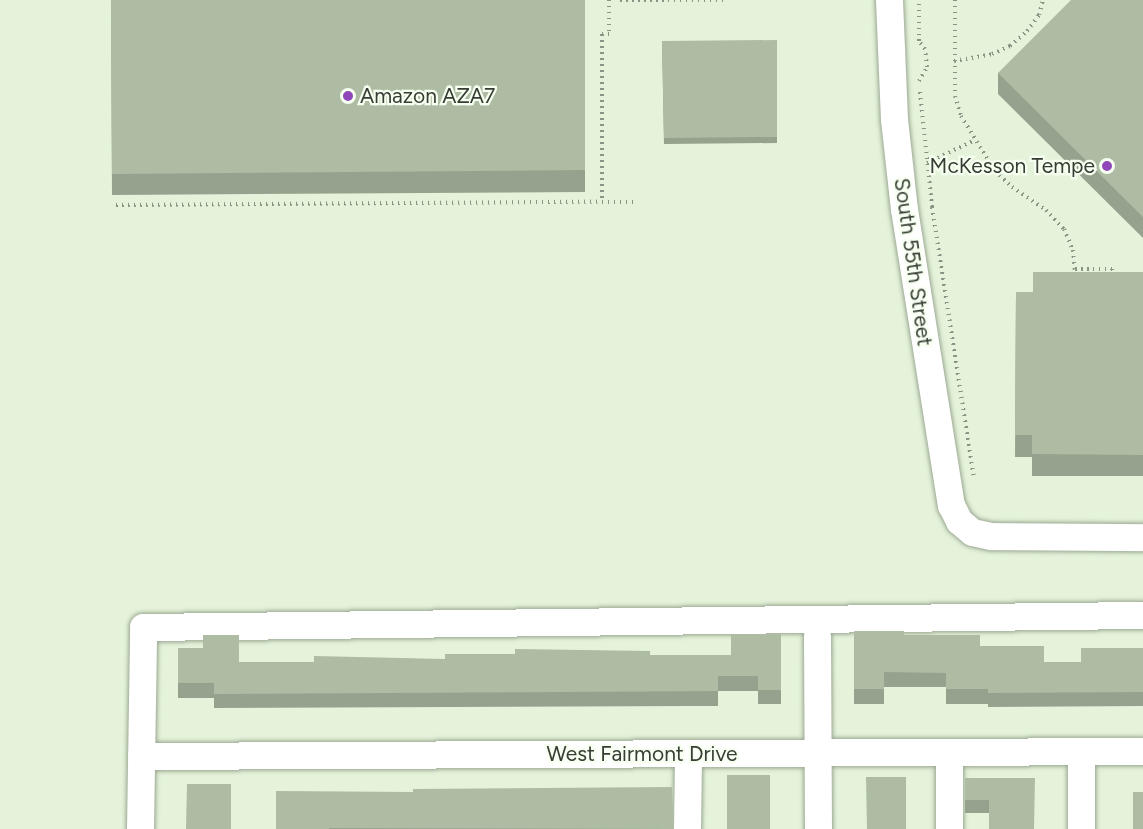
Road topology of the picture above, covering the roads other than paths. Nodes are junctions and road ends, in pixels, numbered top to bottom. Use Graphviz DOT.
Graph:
graph roads {
  1 [pos="889,0"];
  2 [pos="1143,537"];
  3 [pos="1143,615"];
  4 [pos="817,636"];
  5 [pos="1143,751"];
  6 [pos="949,752"];
  7 [pos="1081,752"];
  8 [pos="817,753"];
  9 [pos="688,754"];
  10 [pos="141,756"];
  11 [pos="140,829"];
  12 [pos="687,829"];
  13 [pos="818,829"];
  14 [pos="949,829"];
  15 [pos="1081,829"];
  1 -- 2 [label="street, South 55th Street"];
  3 -- 10 [label="street"];
  4 -- 8 [label="street"];
  5 -- 7 [label="street, West Fairmont Drive"];
  6 -- 7 [label="street, West Fairmont Drive"];
  6 -- 8 [label="street, West Fairmont Drive"];
  6 -- 14 [label="street"];
  7 -- 15 [label="street"];
  8 -- 9 [label="street, West Fairmont Drive"];
  8 -- 13 [label="street"];
  9 -- 10 [label="street, West Fairmont Drive"];
  9 -- 12 [label="street"];
  10 -- 11 [label="street"];
}
